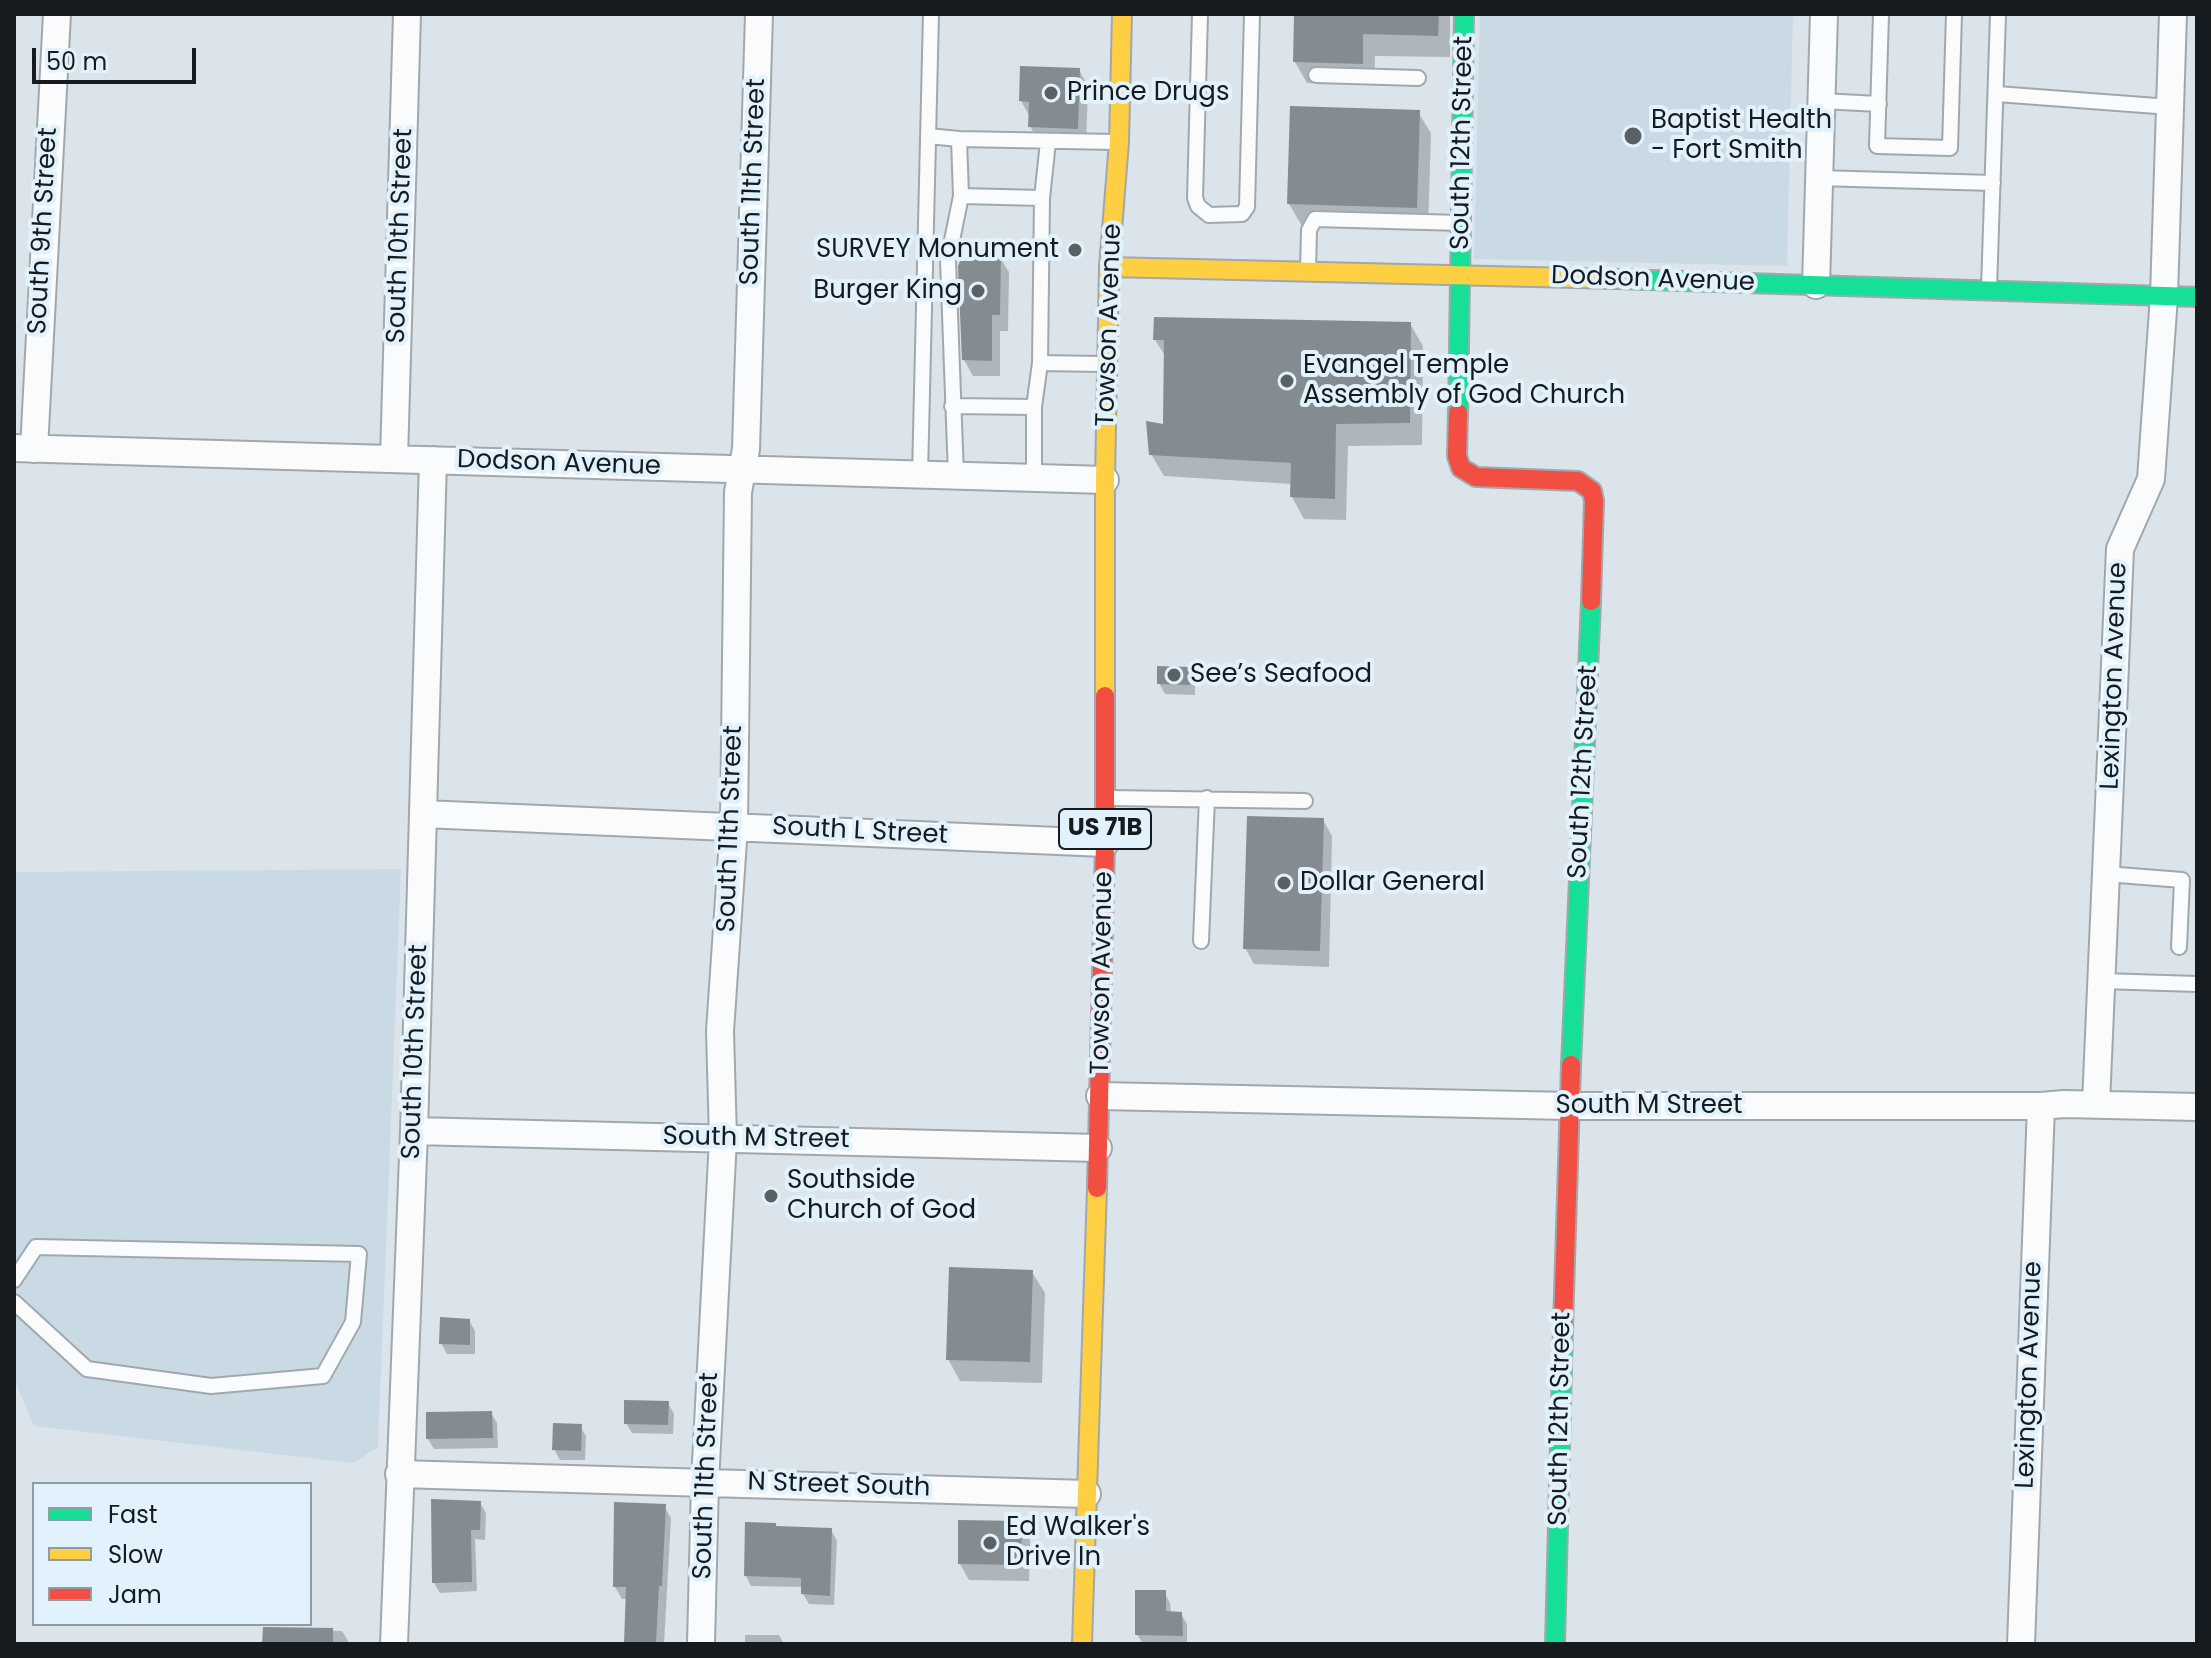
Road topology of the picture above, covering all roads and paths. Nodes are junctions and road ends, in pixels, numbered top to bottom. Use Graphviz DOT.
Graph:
graph roads {
  1 [pos="57,14"];
  2 [pos="407,14"];
  3 [pos="759,14"];
  4 [pos="931,14"];
  5 [pos="1122,14"];
  6 [pos="1200,14"];
  7 [pos="1252,14"];
  8 [pos="1464,14"];
  9 [pos="1824,14"];
  10 [pos="1881,14"];
  11 [pos="1954,14"];
  12 [pos="1998,14"];
  13 [pos="2173,14"];
  14 [pos="1316,75"];
  15 [pos="1418,78"];
  16 [pos="1997,94"];
  17 [pos="1821,101"];
  18 [pos="1879,104"];
  19 [pos="2170,107"];
  20 [pos="928,136"];
  21 [pos="959,139"];
  22 [pos="1048,142"];
  23 [pos="1119,142"];
  24 [pos="1818,178"];
  25 [pos="1993,183"];
  26 [pos="961,196"];
  27 [pos="1042,198"];
  28 [pos="1461,223"];
  29 [pos="1109,267"];
  30 [pos="1308,271"];
  31 [pos="1461,274"];
  32 [pos="1816,285"];
  33 [pos="1989,291"];
  34 [pos="2164,296"];
  35 [pos="2197,297"];
  36 [pos="1040,363"];
  37 [pos="1107,364"];
  38 [pos="952,406"];
  39 [pos="1034,407"];
  40 [pos="24,449"];
  41 [pos="394,458"];
  42 [pos="433,460"];
  43 [pos="742,470"];
  44 [pos="920,475"];
  45 [pos="956,476"];
  46 [pos="1034,478"];
  47 [pos="1105,480"];
  48 [pos="1105,798"];
  49 [pos="1207,798"];
  50 [pos="1305,801"];
  51 [pos="423,814"];
  52 [pos="734,826"];
  53 [pos="1105,843"];
  54 [pos="2106,874"];
  55 [pos="1201,941"];
  56 [pos="2179,947"];
  57 [pos="2102,981"];
  58 [pos="2197,984"];
  59 [pos="1100,1096"];
  60 [pos="2096,1104"];
  61 [pos="1569,1106"];
  62 [pos="2041,1106"];
  63 [pos="2197,1107"];
  64 [pos="414,1131"];
  65 [pos="723,1139"];
  66 [pos="1098,1148"];
  67 [pos="14,1280"];
  68 [pos="14,1302"];
  69 [pos="399,1474"];
  70 [pos="705,1482"];
  71 [pos="1087,1494"];
  72 [pos="394,1644"];
  73 [pos="701,1644"];
  74 [pos="1082,1644"];
  75 [pos="1555,1644"];
  76 [pos="2021,1644"];
  1 -- 40 [label="street, South 9th Street"];
  2 -- 41 [label="street, South 10th Street"];
  3 -- 43 [label="street, South 11th Street"];
  4 -- 20 [label="lane"];
  5 -- 23 [label="street, Towson Avenue / US 71B"];
  6 -- 7 [label="lane"];
  8 -- 28 [label="street, South 12th Street"];
  9 -- 17 [label="street"];
  10 -- 18 [label="lane"];
  11 -- 18 [label="lane"];
  12 -- 16 [label="lane"];
  13 -- 19 [label="street, Lexington Avenue"];
  14 -- 15 [label="lane"];
  16 -- 19 [label="lane"];
  16 -- 25 [label="lane"];
  17 -- 18 [label="lane"];
  17 -- 24 [label="street"];
  19 -- 34 [label="street, Lexington Avenue"];
  20 -- 21 [label="lane"];
  20 -- 44 [label="lane"];
  21 -- 22 [label="lane"];
  21 -- 26 [label="lane"];
  22 -- 23 [label="lane"];
  22 -- 27 [label="lane"];
  23 -- 29 [label="street, Towson Avenue / US 71B"];
  24 -- 25 [label="lane"];
  24 -- 32 [label="street"];
  25 -- 33 [label="lane"];
  26 -- 27 [label="lane"];
  26 -- 38 [label="lane"];
  27 -- 36 [label="lane"];
  28 -- 30 [label="lane"];
  28 -- 31 [label="street, South 12th Street"];
  29 -- 30 [label="street, Dodson Avenue"];
  29 -- 37 [label="street, Towson Avenue / US 71B"];
  30 -- 31 [label="street, Dodson Avenue"];
  31 -- 32 [label="street, Dodson Avenue"];
  31 -- 61 [label="street, South 12th Street"];
  32 -- 33 [label="street, Dodson Avenue"];
  33 -- 34 [label="street, Dodson Avenue"];
  34 -- 35 [label="street, Dodson Avenue"];
  34 -- 54 [label="street, Lexington Avenue"];
  36 -- 37 [label="lane"];
  36 -- 39 [label="lane"];
  37 -- 47 [label="street, Towson Avenue / US 71B"];
  38 -- 39 [label="lane"];
  38 -- 45 [label="lane"];
  39 -- 46 [label="lane"];
  40 -- 41 [label="street, Dodson Avenue"];
  41 -- 42 [label="street, Dodson Avenue"];
  42 -- 43 [label="street, Dodson Avenue"];
  42 -- 51 [label="street, South 10th Street"];
  43 -- 44 [label="street, Dodson Avenue"];
  43 -- 52 [label="street, South 11th Street"];
  44 -- 45 [label="street, Dodson Avenue"];
  45 -- 46 [label="street, Dodson Avenue"];
  46 -- 47 [label="street, Dodson Avenue"];
  47 -- 48 [label="street, Towson Avenue / US 71B"];
  48 -- 49 [label="lane"];
  48 -- 53 [label="street, Towson Avenue / US 71B"];
  49 -- 50 [label="lane"];
  49 -- 55 [label="lane"];
  51 -- 52 [label="street, South L Street"];
  51 -- 64 [label="street, South 10th Street"];
  52 -- 53 [label="street, South L Street"];
  52 -- 65 [label="street, South 11th Street"];
  53 -- 59 [label="street, Towson Avenue / US 71B"];
  54 -- 56 [label="lane"];
  54 -- 57 [label="street, Lexington Avenue"];
  57 -- 58 [label="lane"];
  57 -- 60 [label="street, Lexington Avenue"];
  59 -- 61 [label="street, South M Street"];
  59 -- 66 [label="street, Towson Avenue / US 71B"];
  60 -- 62 [label="street, South M Street"];
  60 -- 63 [label="street, South M Street"];
  61 -- 62 [label="street, South M Street"];
  61 -- 75 [label="street, South 12th Street"];
  62 -- 76 [label="street, Lexington Avenue"];
  64 -- 65 [label="street, South M Street"];
  64 -- 69 [label="street, South 10th Street"];
  65 -- 66 [label="street, South M Street"];
  65 -- 70 [label="street, South 11th Street"];
  66 -- 71 [label="street, Towson Avenue / US 71B"];
  67 -- 68 [label="lane"];
  69 -- 70 [label="street, N Street South"];
  69 -- 72 [label="street, South 10th Street"];
  70 -- 71 [label="street, N Street South"];
  70 -- 73 [label="street, South 11th Street"];
  71 -- 74 [label="street, Towson Avenue / US 71B"];
}
